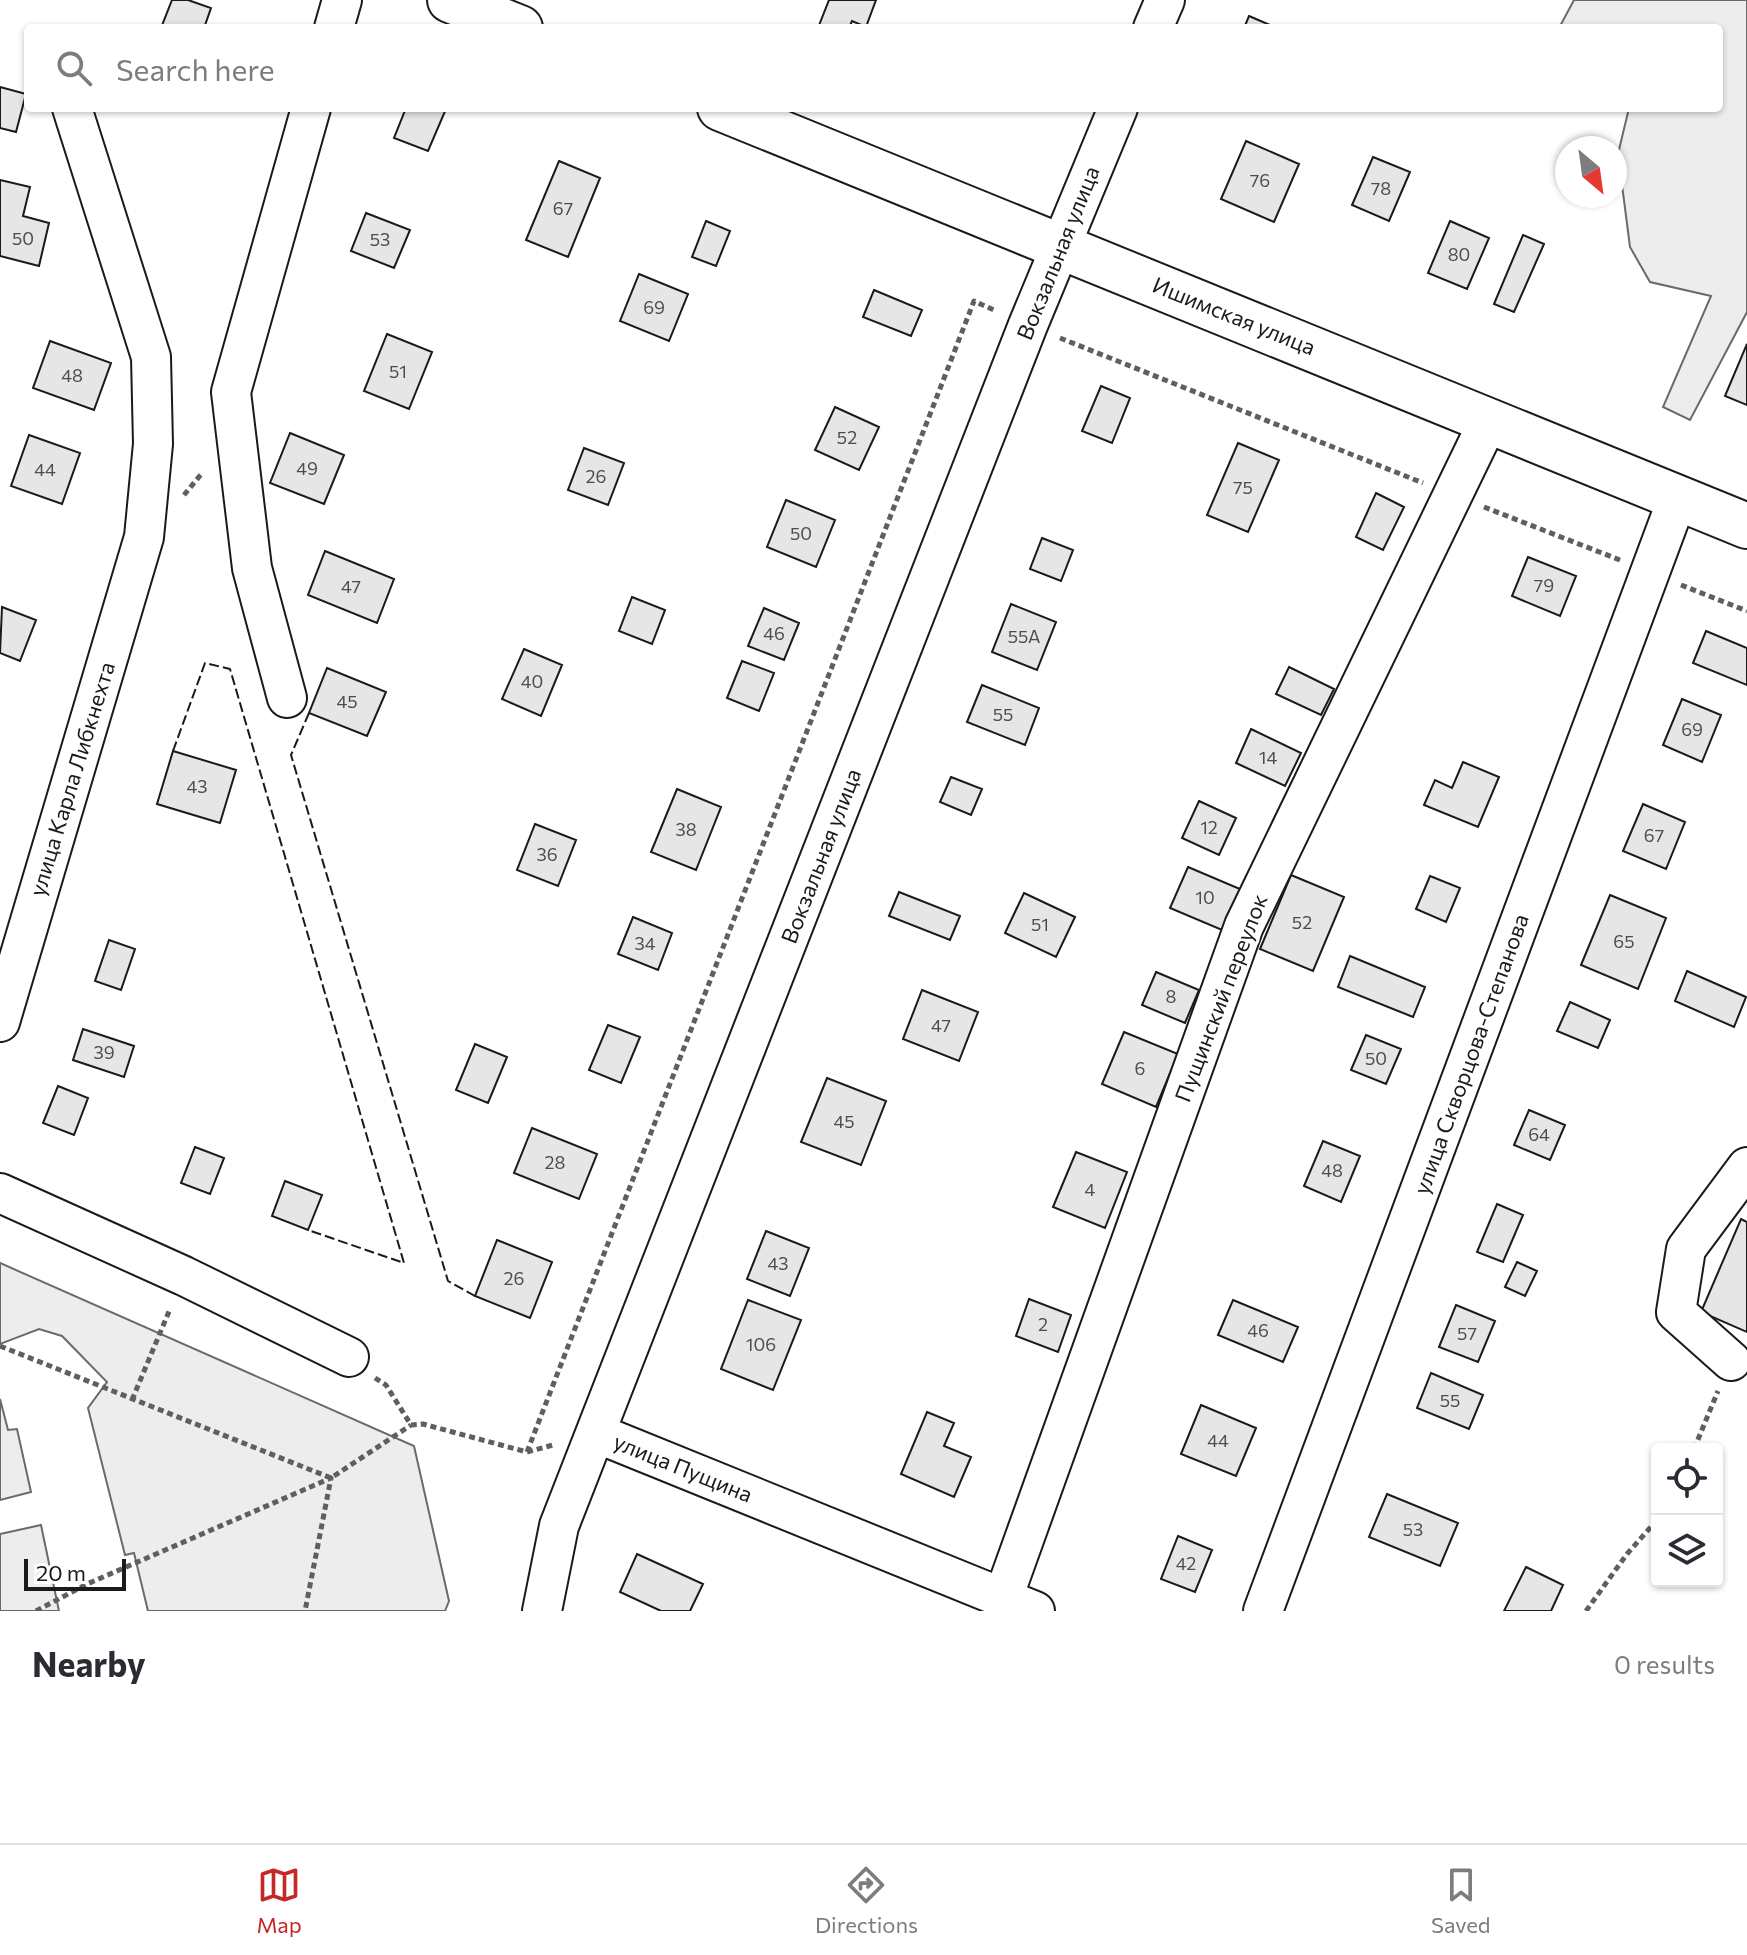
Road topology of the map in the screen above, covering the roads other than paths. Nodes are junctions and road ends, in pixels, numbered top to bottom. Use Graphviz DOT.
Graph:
graph roads {
  1 [pos="342,0"];
  2 [pos="450,0"];
  3 [pos="1165,0"];
  4 [pos="335,24"];
  5 [pos="510,24"];
  6 [pos="1155,24"];
  7 [pos="73,112"];
  8 [pos="310,112"];
  9 [pos="730,112"];
  10 [pos="1116,112"];
  11 [pos="1059,245"];
  12 [pos="1489,420"];
  13 [pos="1678,497"];
  14 [pos="1747,526"];
  15 [pos="287,698"];
  16 [pos="0,1022"];
  17 [pos="1747,1167"];
  18 [pos="0,1193"];
  19 [pos="349,1357"];
  20 [pos="1731,1361"];
  21 [pos="596,1433"];
  22 [pos="1019,1604"];
  23 [pos="542,1611"];
  24 [pos="1263,1611"];
  1 -- 4 [label="street"];
  2 -- 5 [label="main road"];
  3 -- 6 [label="street"];
  7 -- 16 [label="street, улица Карла Либкнехта"];
  8 -- 15 [label="street"];
  9 -- 11 [label="main road, Ишимская улица"];
  10 -- 11 [label="street, Вокзальная улица"];
  11 -- 12 [label="main road, Ишимская улица"];
  11 -- 21 [label="street, Вокзальная улица"];
  12 -- 13 [label="main road, Ишимская улица"];
  12 -- 22 [label="street, Пущинский переулок"];
  13 -- 14 [label="main road, Ишимская улица"];
  13 -- 24 [label="street, улица Скворцова-Степанова"];
  17 -- 20 [label="street"];
  18 -- 19 [label="street"];
  21 -- 22 [label="street, улица Пущина"];
  21 -- 23 [label="street, Вокзальная улица"];
}
